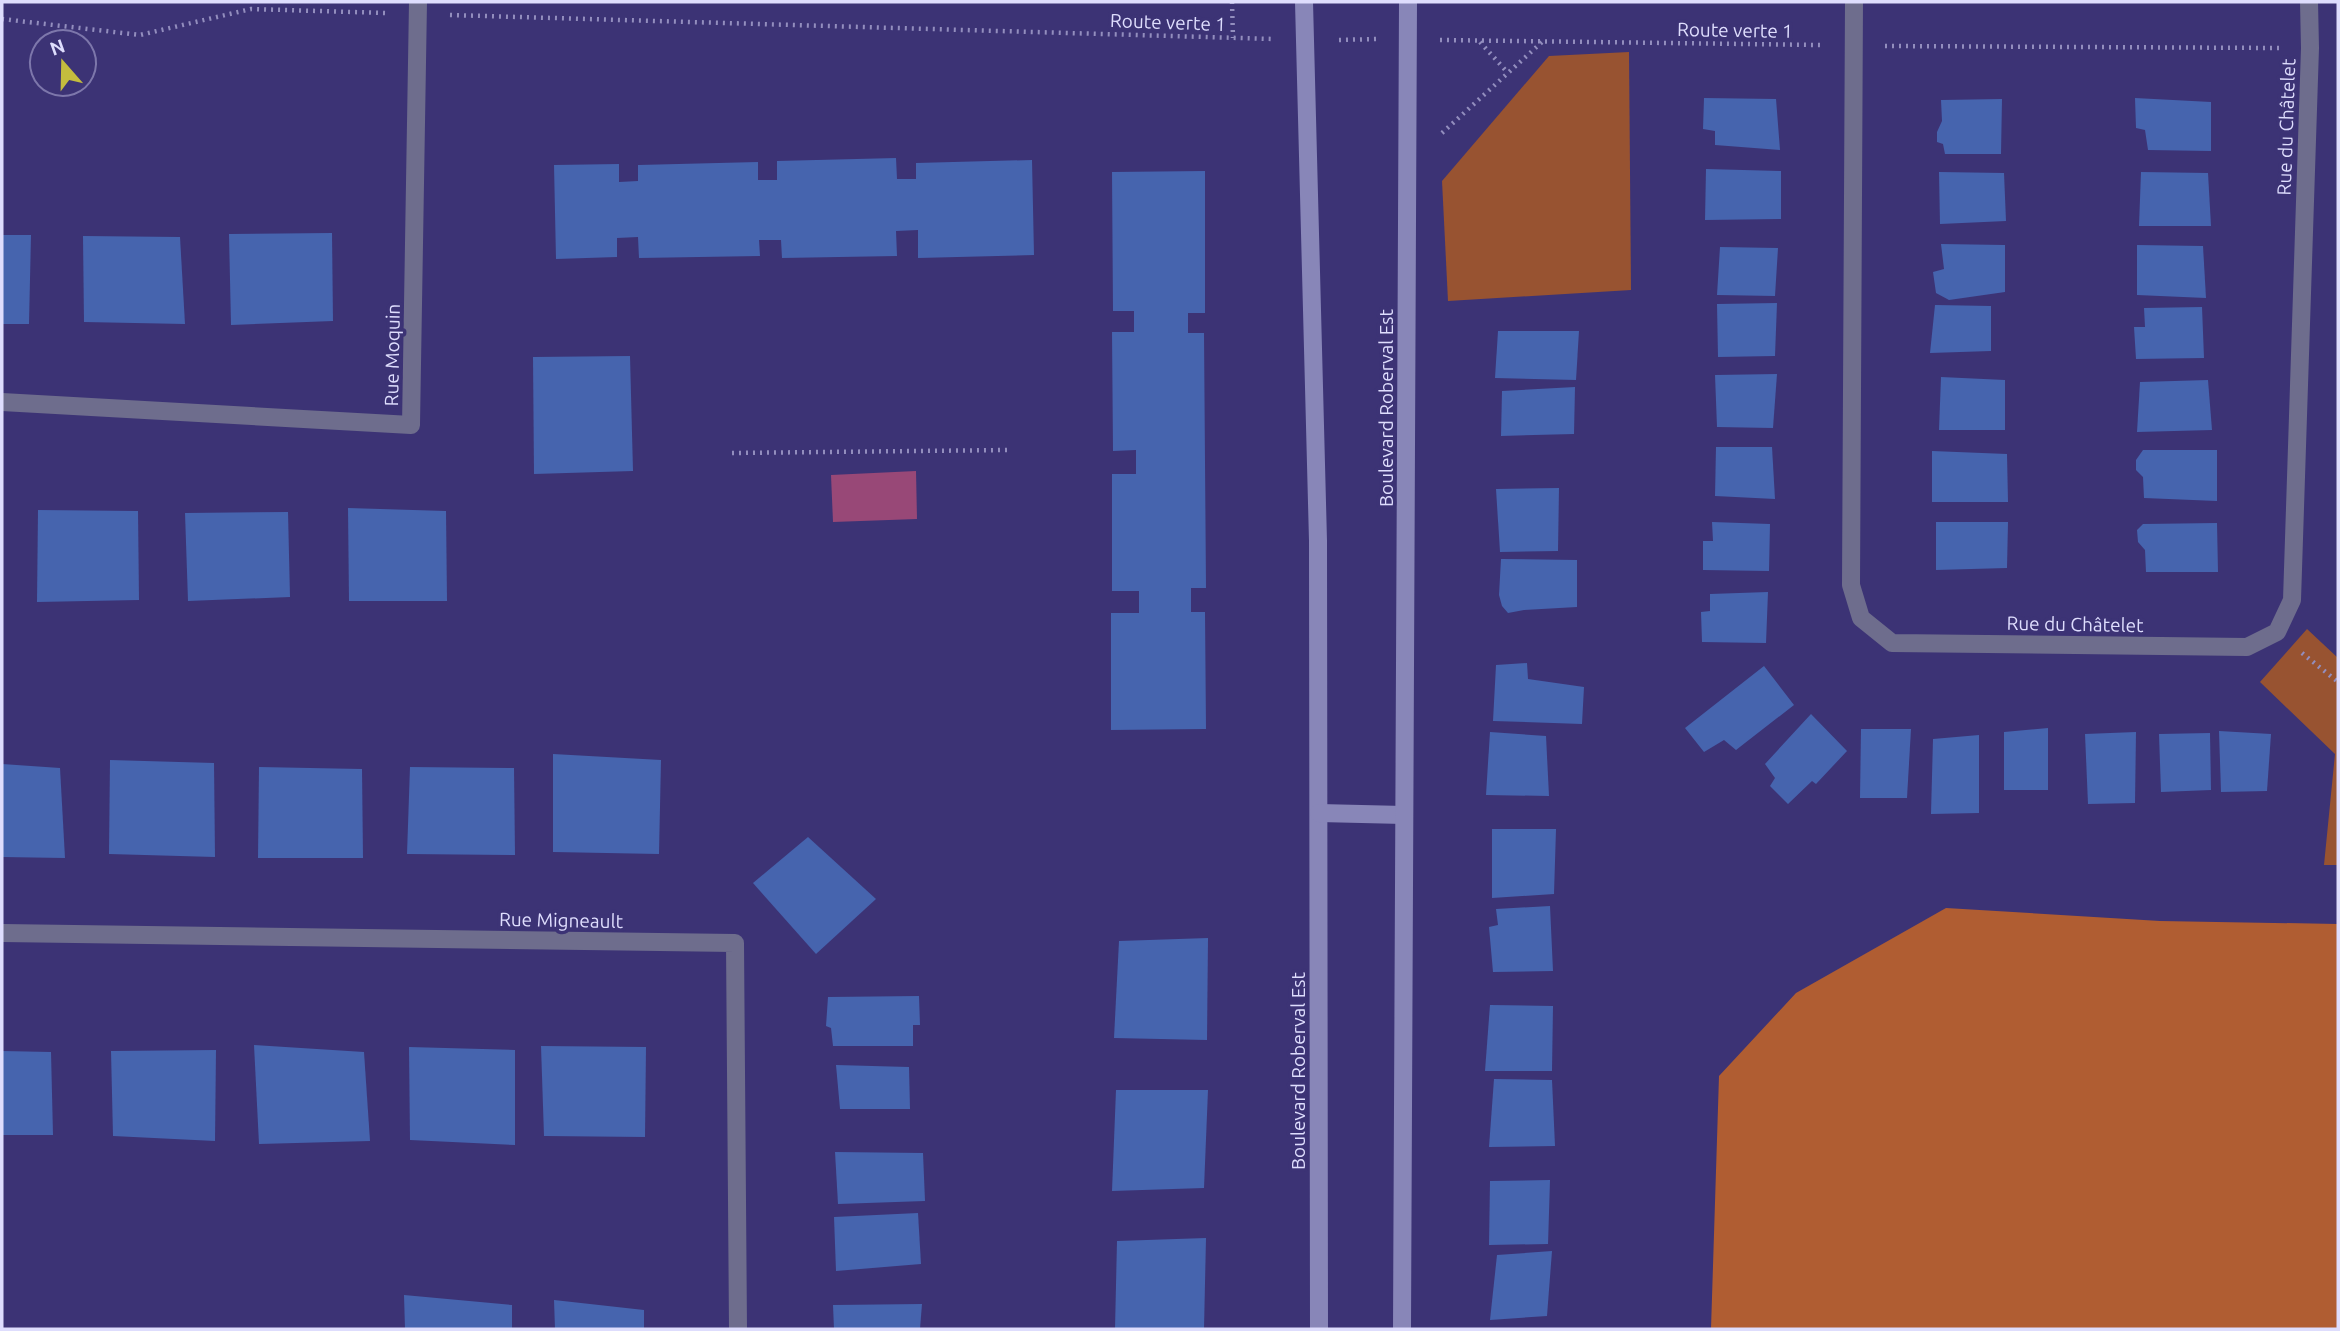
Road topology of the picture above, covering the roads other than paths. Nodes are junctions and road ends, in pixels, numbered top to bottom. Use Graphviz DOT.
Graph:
graph roads {
  1 [pos="1304,2"];
  2 [pos="1408,2"];
  3 [pos="1854,2"];
  4 [pos="2309,2"];
  5 [pos="418,8"];
  6 [pos="2,402"];
  7 [pos="1319,813"];
  8 [pos="1405,815"];
  9 [pos="2,933"];
  10 [pos="738,1329"];
  11 [pos="1319,1329"];
  12 [pos="1402,1329"];
  1 -- 7 [label="street, Boulevard Roberval Est"];
  2 -- 8 [label="street, Boulevard Roberval Est"];
  3 -- 4 [label="street, Rue du Châtelet"];
  5 -- 6 [label="street, Rue Moquin"];
  7 -- 8 [label="street"];
  7 -- 11 [label="street, Boulevard Roberval Est"];
  8 -- 12 [label="street, Boulevard Roberval Est"];
  9 -- 10 [label="street, Rue Migneault"];
}
